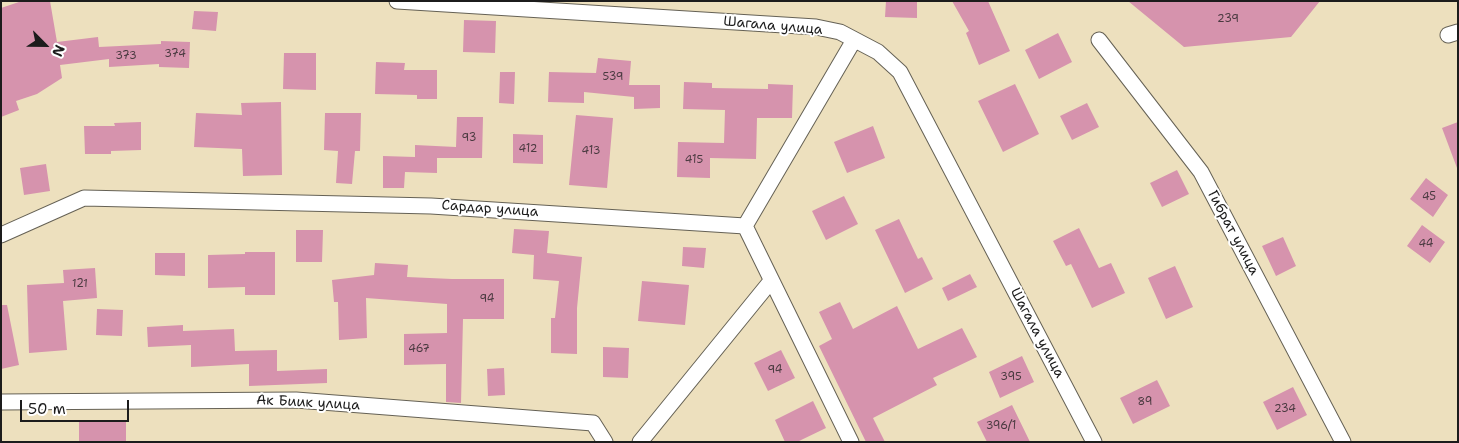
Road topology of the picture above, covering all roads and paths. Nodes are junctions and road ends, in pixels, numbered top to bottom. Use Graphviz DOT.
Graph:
graph roads {
  1 [pos="397,1"];
  2 [pos="854,40"];
  3 [pos="1099,40"];
  4 [pos="745,226"];
  5 [pos="1,235"];
  6 [pos="771,281"];
  7 [pos="1,402"];
  8 [pos="605,442"];
  9 [pos="640,442"];
  10 [pos="852,442"];
  11 [pos="1094,442"];
  12 [pos="1343,442"];
  1 -- 2 [label="street, Шагала улица"];
  2 -- 4 [label="street"];
  2 -- 11 [label="street, Шагала улица"];
  3 -- 12 [label="street, Гибрат улица"];
  4 -- 5 [label="street, Сардар улица"];
  4 -- 6 [label="street"];
  6 -- 9 [label="street"];
  6 -- 10 [label="street"];
  7 -- 8 [label="street, Ак Биик улица"];
}
